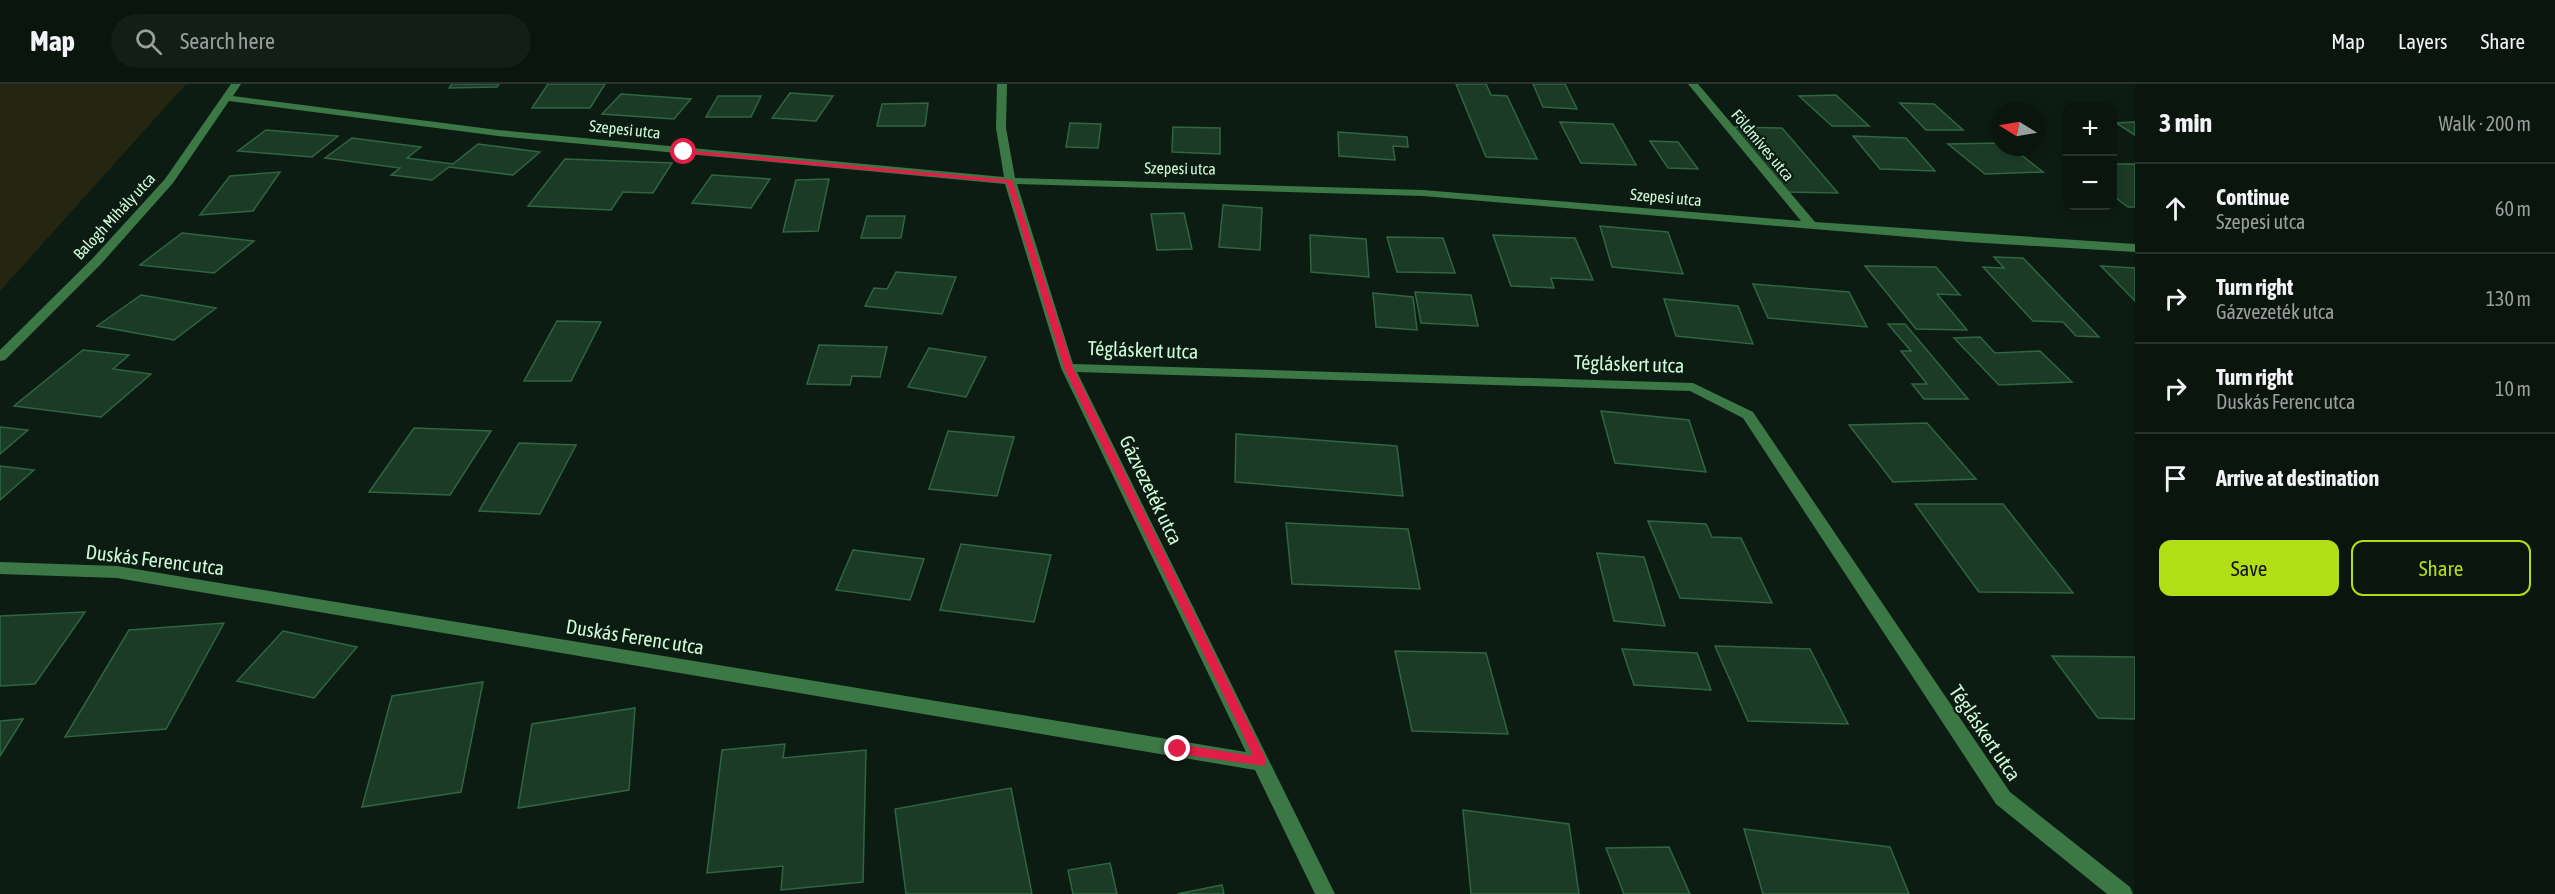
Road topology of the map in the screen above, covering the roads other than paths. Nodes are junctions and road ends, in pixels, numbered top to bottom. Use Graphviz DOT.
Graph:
graph roads {
  1 [pos="237,84"];
  2 [pos="1002,84"];
  3 [pos="1693,84"];
  4 [pos="227,98"];
  5 [pos="1010,181"];
  6 [pos="1811,225"];
  7 [pos="2135,248"];
  8 [pos="0,357"];
  9 [pos="1068,368"];
  10 [pos="0,568"];
  11 [pos="1262,762"];
  12 [pos="1325,894"];
  13 [pos="2123,894"];
  1 -- 4 [label="street, Balogh Mihály utca"];
  2 -- 5 [label="street, Gázvezeték utca"];
  3 -- 6 [label="street, Földmíves utca"];
  4 -- 5 [label="street, Szepesi utca"];
  4 -- 8 [label="street, Balogh Mihály utca"];
  5 -- 6 [label="street, Szepesi utca"];
  5 -- 9 [label="street, Gázvezeték utca"];
  6 -- 7 [label="street, Szepesi utca"];
  9 -- 11 [label="street, Gázvezeték utca"];
  9 -- 13 [label="street, Tégláskert utca"];
  10 -- 11 [label="street, Duskás Ferenc utca"];
  11 -- 12 [label="street, Gázvezeték utca"];
}
